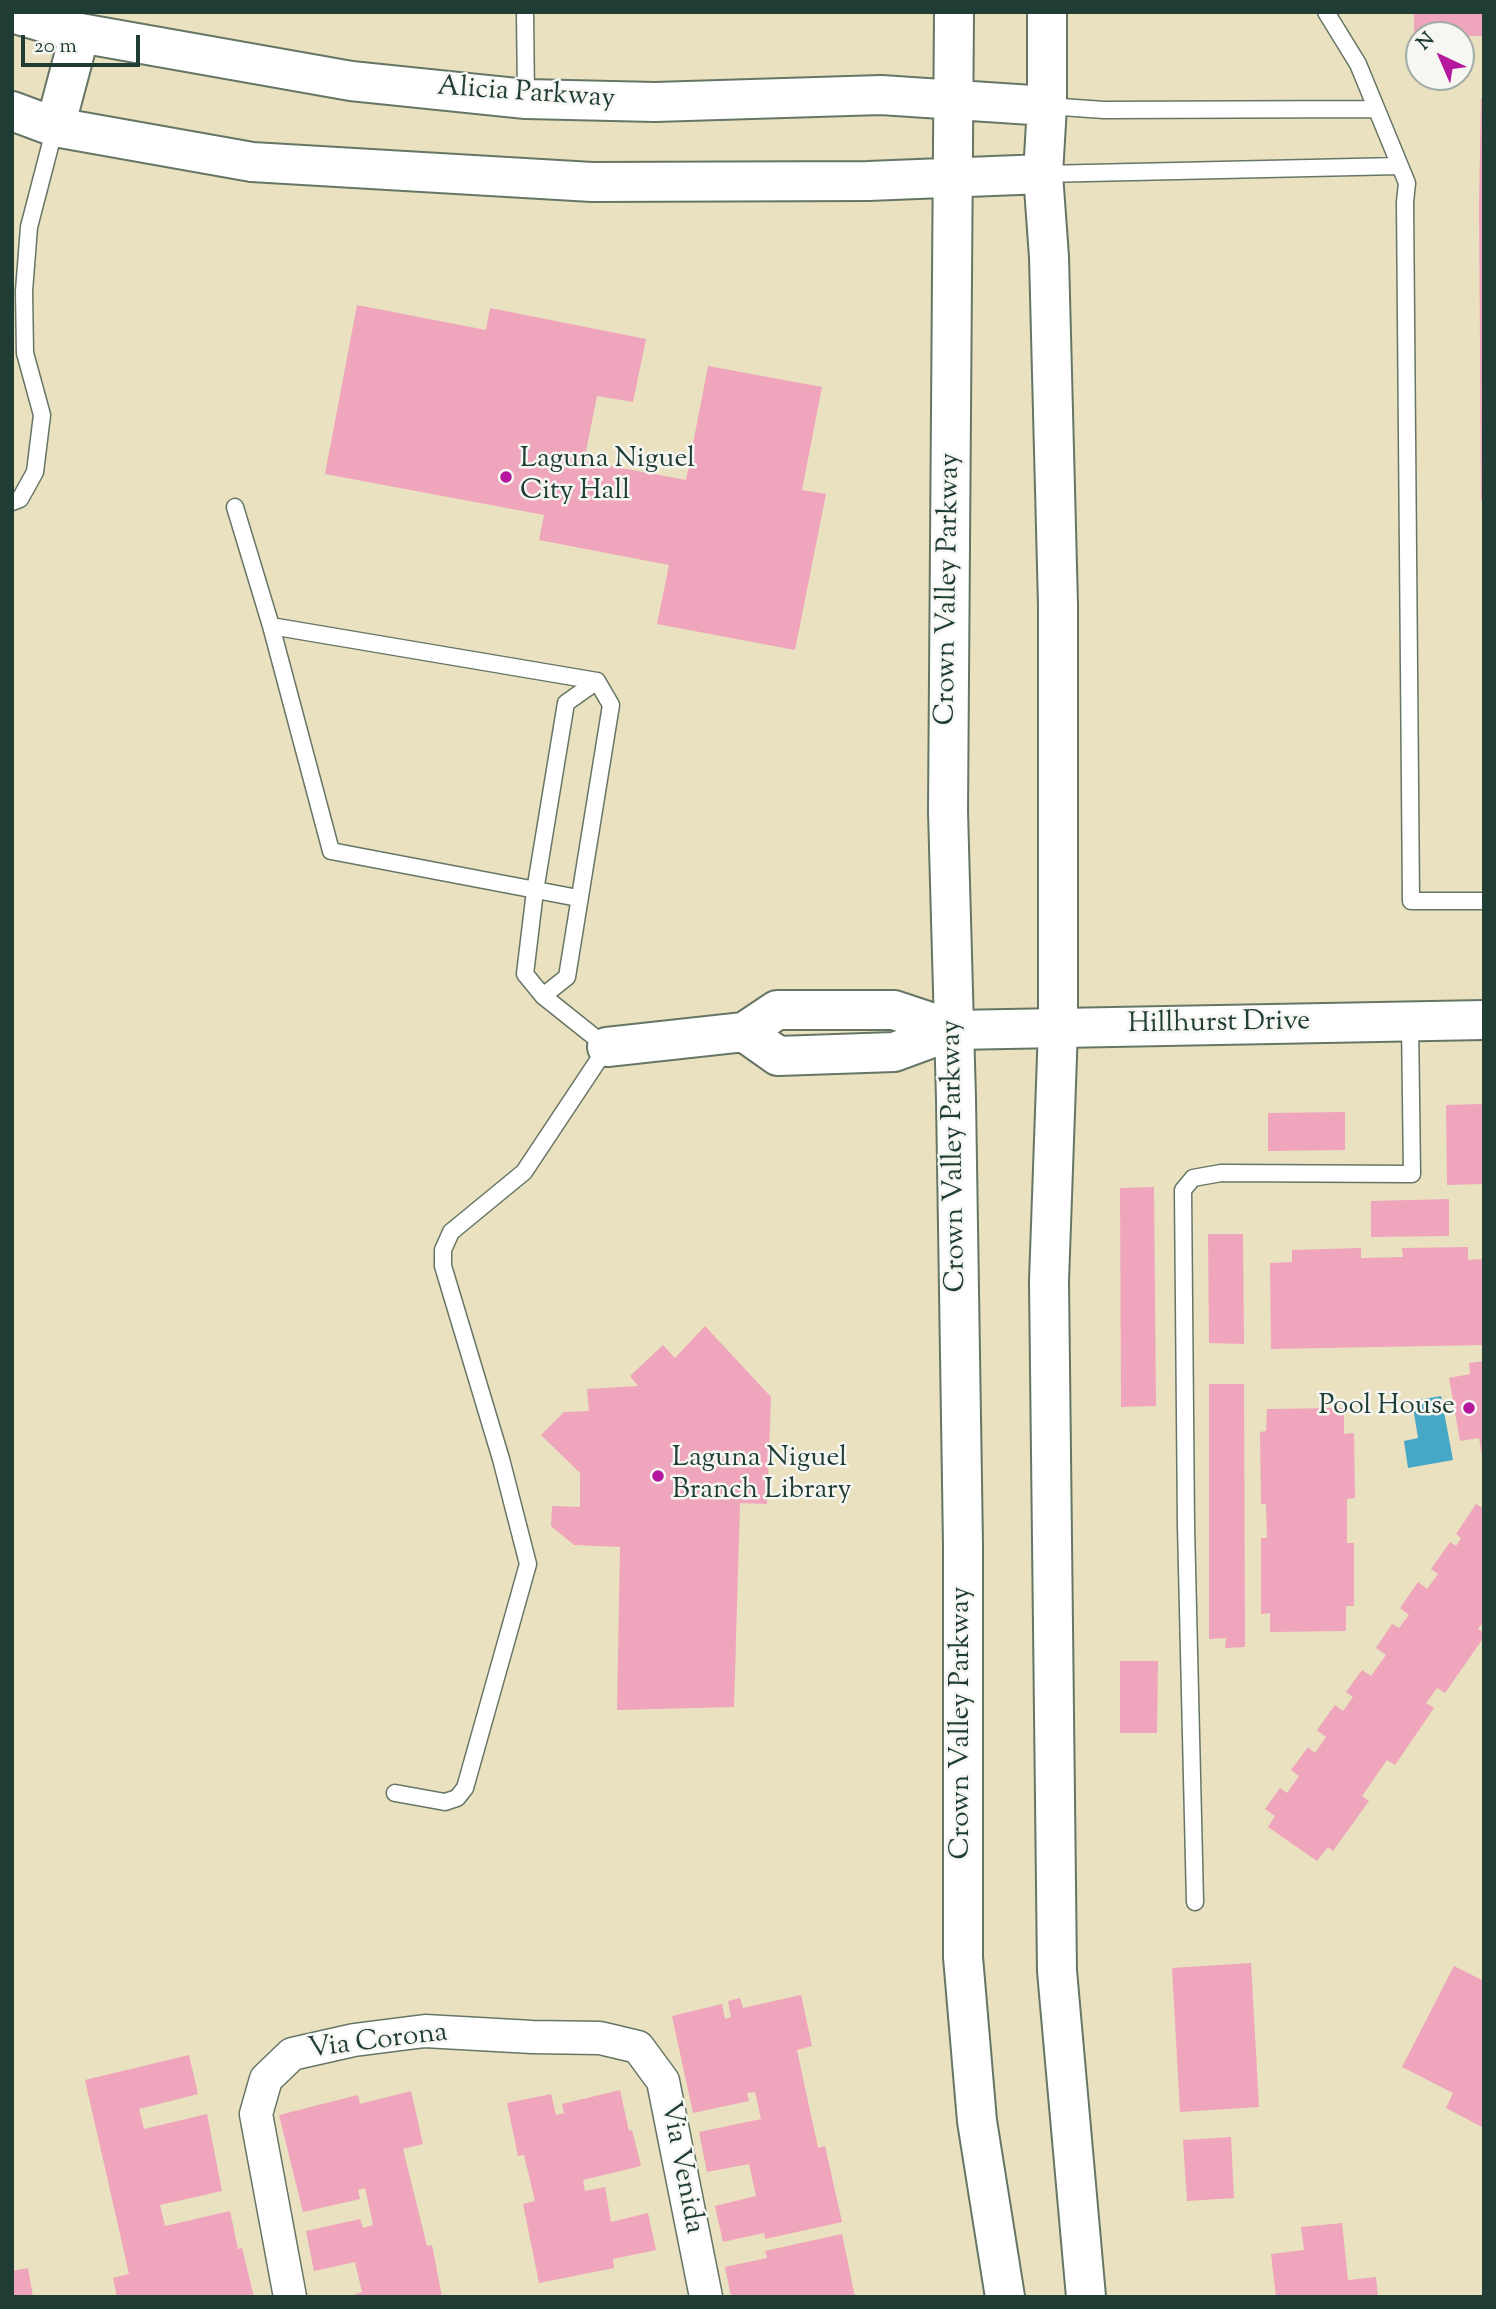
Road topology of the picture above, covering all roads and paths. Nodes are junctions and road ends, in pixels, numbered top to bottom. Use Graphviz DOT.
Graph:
graph roads {
  1 [pos="525,12"];
  2 [pos="954,12"];
  3 [pos="1047,12"];
  4 [pos="1326,12"];
  5 [pos="12,13"];
  6 [pos="82,23"];
  7 [pos="526,99"];
  8 [pos="954,99"];
  9 [pos="1047,106"];
  10 [pos="1376,109"];
  11 [pos="12,111"];
  12 [pos="55,127"];
  13 [pos="1399,166"];
  14 [pos="1043,174"];
  15 [pos="953,178"];
  16 [pos="20,251"];
  17 [pos="12,502"];
  18 [pos="235,507"];
  19 [pos="271,625"];
  20 [pos="597,681"];
  21 [pos="535,891"];
  22 [pos="578,898"];
  23 [pos="1484,901"];
  24 [pos="543,996"];
  25 [pos="1484,1020"];
  26 [pos="1410,1021"];
  27 [pos="1058,1028"];
  28 [pos="954,1030"];
  29 [pos="607,1047"];
  30 [pos="395,1793"];
  31 [pos="1195,1902"];
  32 [pos="638,2047"];
  33 [pos="290,2297"];
  34 [pos="706,2297"];
  35 [pos="1005,2297"];
  36 [pos="1086,2297"];
  1 -- 7 [label="lane"];
  2 -- 8 [label="main road, Crown Valley Parkway"];
  3 -- 9 [label="main road"];
  4 -- 10 [label="lane"];
  5 -- 6 [label="main road, Alicia Parkway"];
  6 -- 7 [label="main road, Alicia Parkway"];
  6 -- 12 [label="main road"];
  7 -- 8 [label="main road, Alicia Parkway"];
  8 -- 9 [label="main road, Alicia Parkway"];
  8 -- 15 [label="main road, Crown Valley Parkway"];
  9 -- 10 [label="lane"];
  9 -- 14 [label="main road"];
  10 -- 13 [label="lane"];
  11 -- 12 [label="main road"];
  12 -- 15 [label="main road"];
  12 -- 16 [label="lane"];
  13 -- 14 [label="lane"];
  13 -- 23 [label="lane"];
  14 -- 15 [label="main road"];
  14 -- 27 [label="main road"];
  15 -- 28 [label="main road, Crown Valley Parkway"];
  16 -- 17 [label="lane"];
  18 -- 19 [label="lane"];
  19 -- 20 [label="lane"];
  19 -- 21 [label="lane"];
  20 -- 21 [label="lane"];
  20 -- 22 [label="lane"];
  21 -- 22 [label="lane"];
  21 -- 24 [label="lane"];
  22 -- 24 [label="lane"];
  24 -- 29 [label="lane"];
  25 -- 26 [label="main road, Hillhurst Drive"];
  26 -- 27 [label="main road, Hillhurst Drive"];
  26 -- 31 [label="lane"];
  27 -- 28 [label="main road, Hillhurst Drive"];
  27 -- 36 [label="main road"];
  28 -- 29 [label="main road, Hillhurst Drive"];
  28 -- 35 [label="main road, Crown Valley Parkway"];
  29 -- 30 [label="lane"];
  32 -- 33 [label="street, Via Corona"];
  32 -- 34 [label="street, Via Venida"];
}
